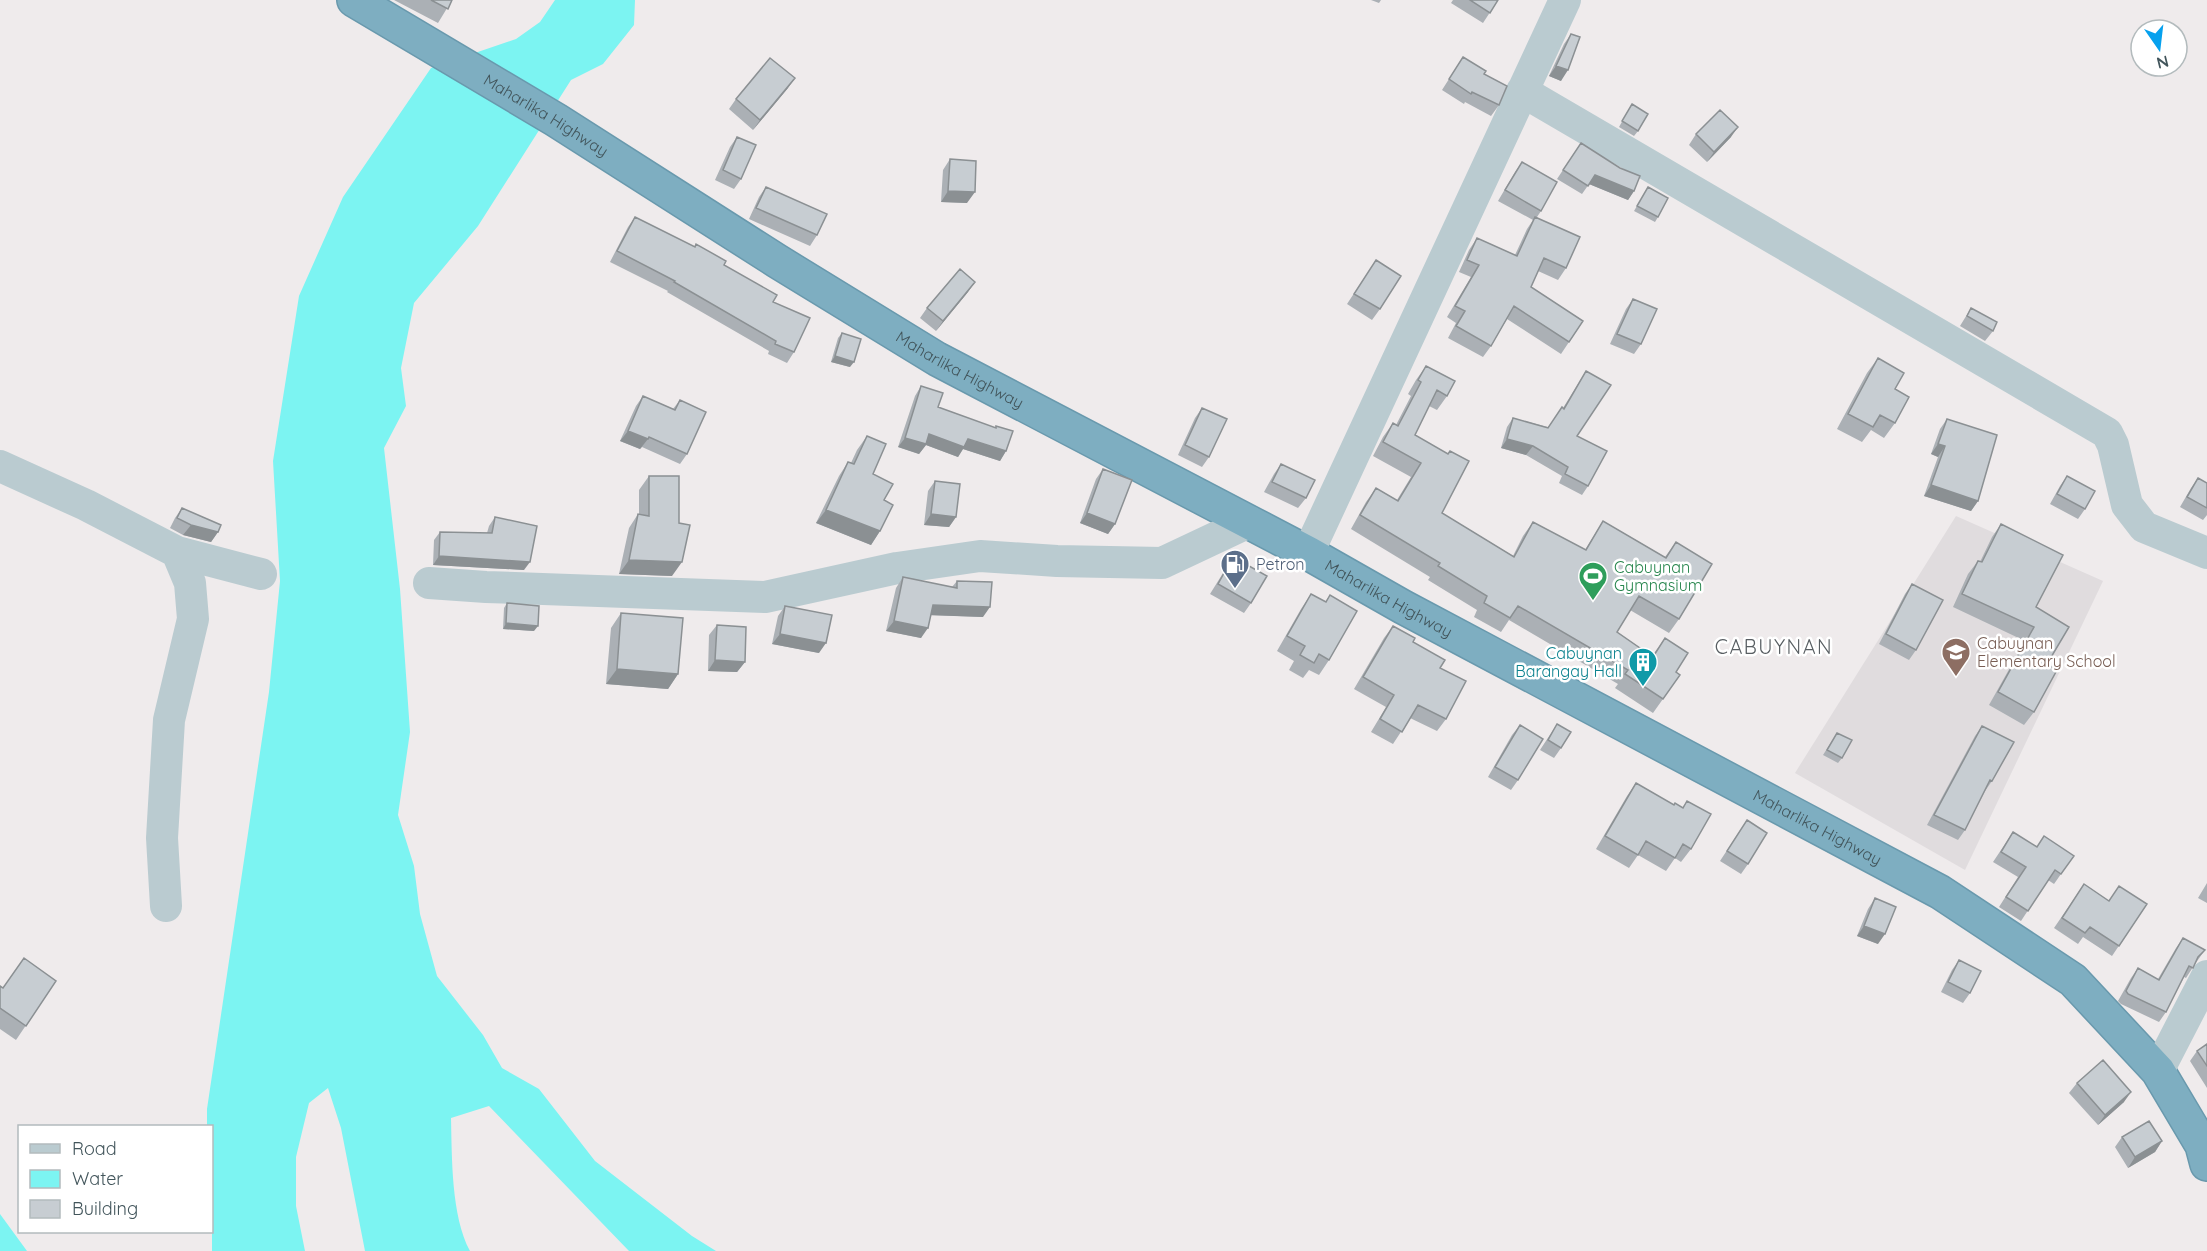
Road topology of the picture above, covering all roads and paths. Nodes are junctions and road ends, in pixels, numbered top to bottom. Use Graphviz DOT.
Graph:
graph roads {
  1 [pos="354,0"];
  2 [pos="1565,0"];
  3 [pos="1522,91"];
  4 [pos="0,466"];
  5 [pos="1249,522"];
  6 [pos="177,552"];
  7 [pos="1308,553"];
  8 [pos="2207,553"];
  9 [pos="261,574"];
  10 [pos="429,583"];
  11 [pos="166,906"];
  12 [pos="2207,976"];
  13 [pos="2158,1071"];
  14 [pos="2205,1151"];
  1 -- 5 [label="highway, Maharlika Highway"];
  2 -- 3 [label="street"];
  3 -- 7 [label="street"];
  3 -- 8 [label="street"];
  4 -- 6 [label="street"];
  5 -- 7 [label="highway, Maharlika Highway"];
  5 -- 10 [label="street"];
  6 -- 9 [label="street"];
  6 -- 11 [label="street"];
  7 -- 13 [label="highway, Maharlika Highway"];
  12 -- 13 [label="street"];
  13 -- 14 [label="highway, Maharlika Highway"];
}
